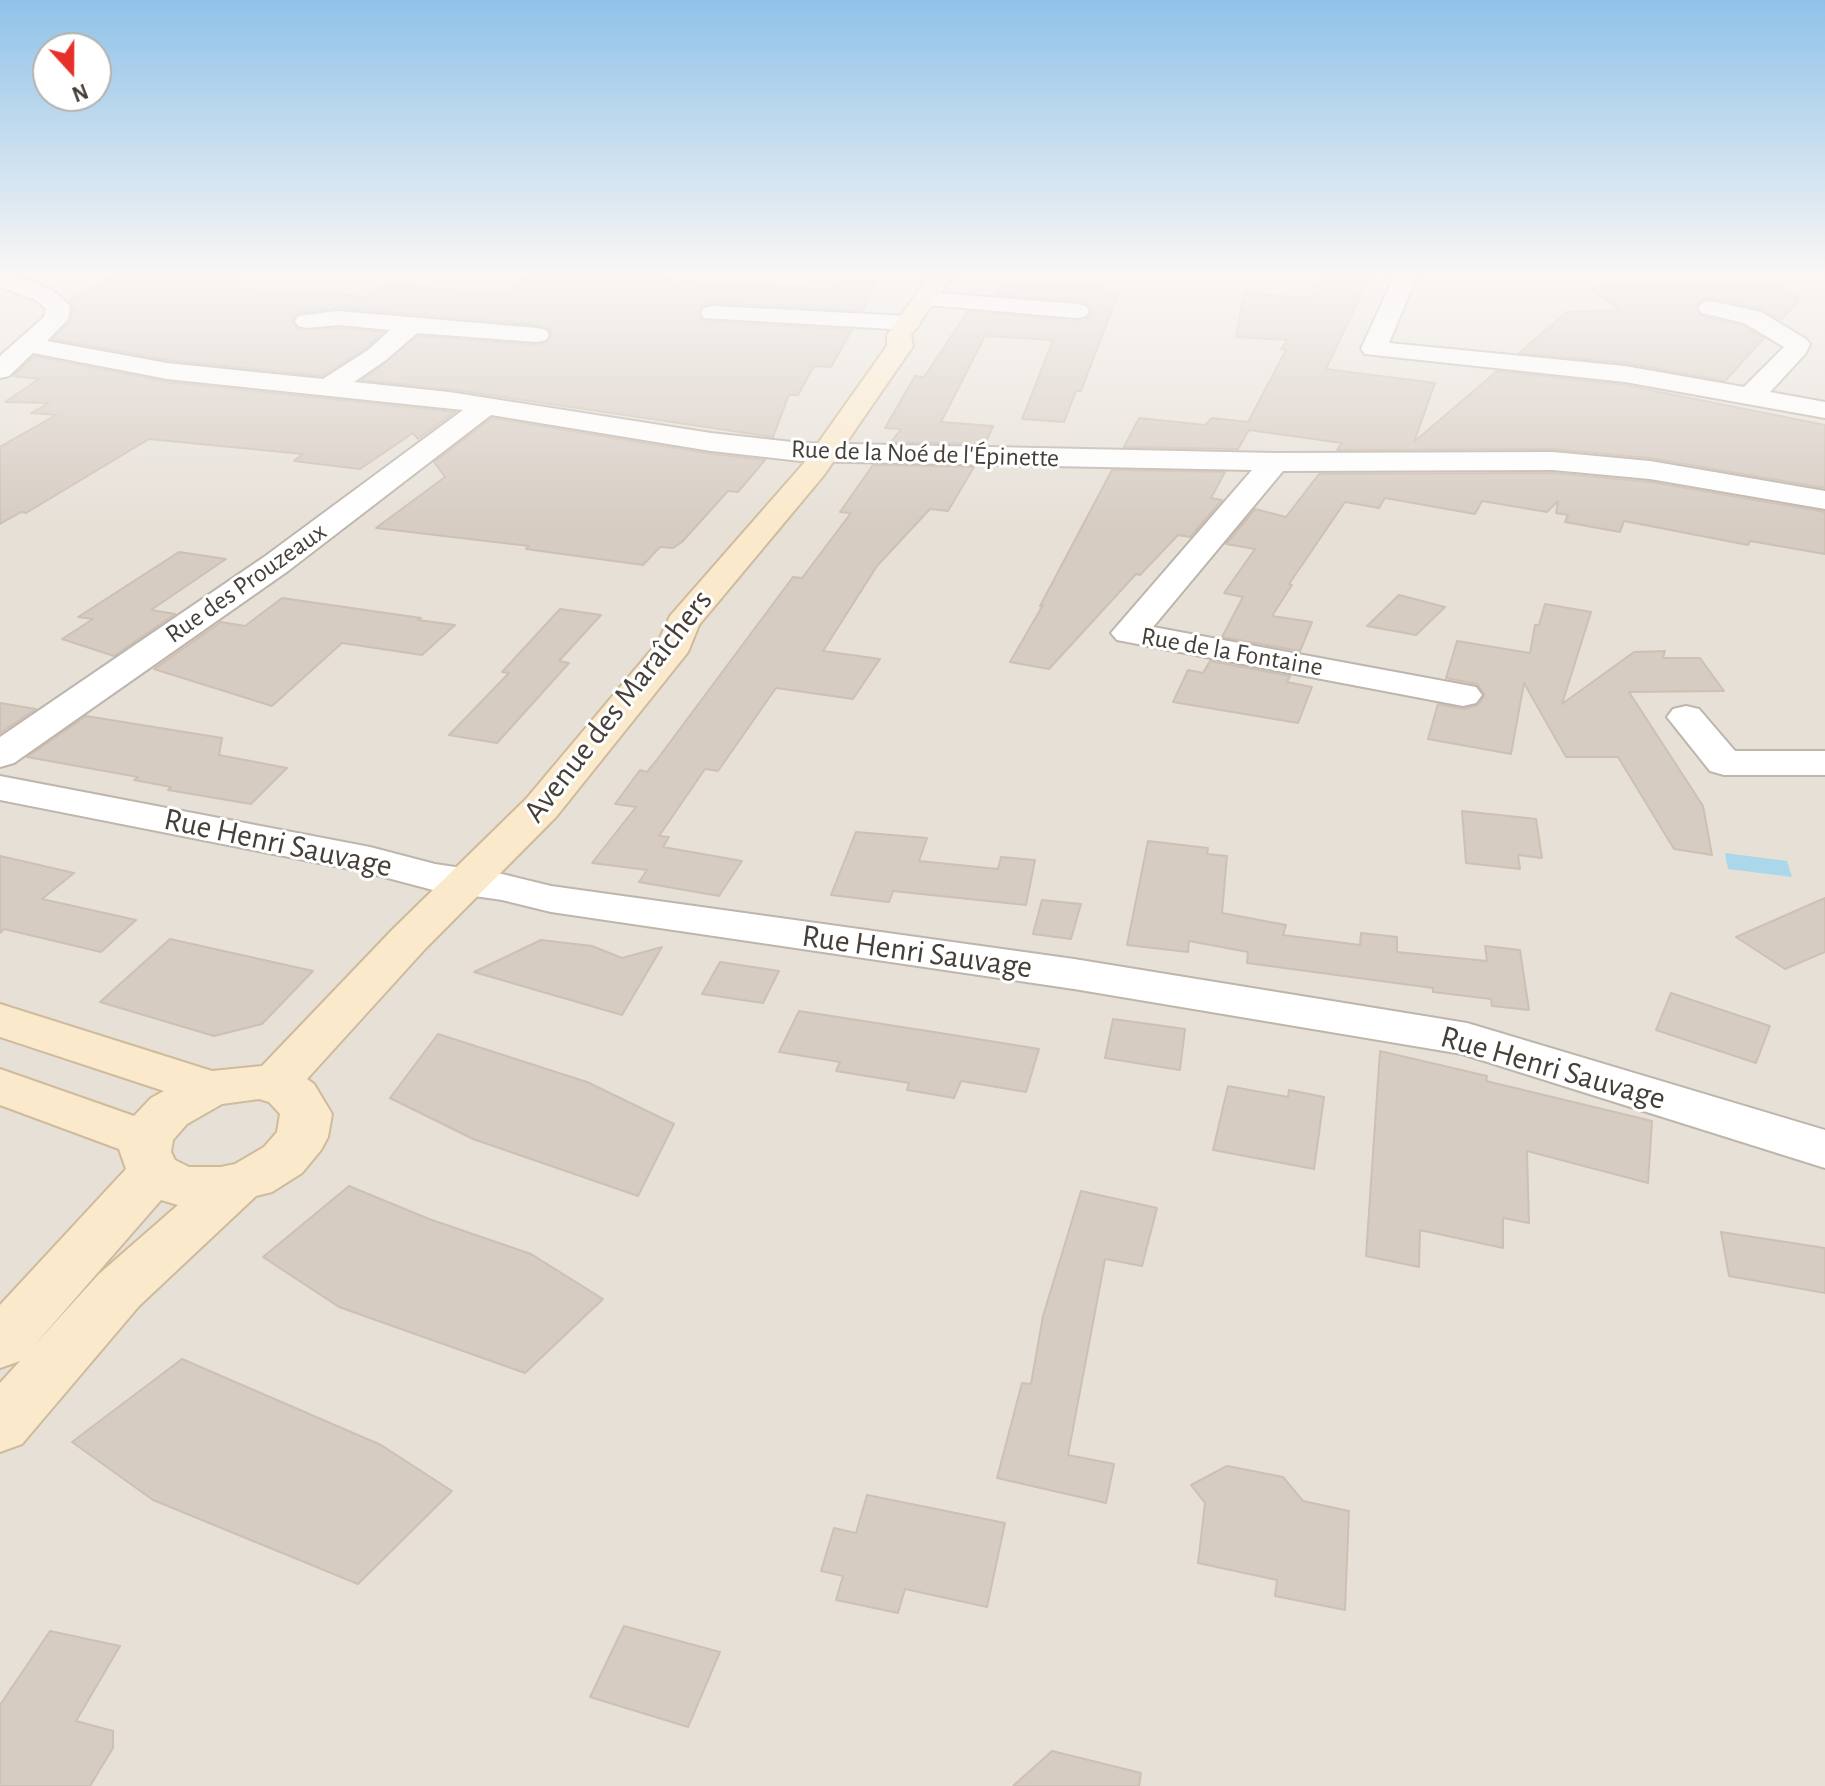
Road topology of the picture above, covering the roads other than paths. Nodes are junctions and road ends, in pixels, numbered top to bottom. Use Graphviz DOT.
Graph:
graph roads {
  1 [pos="100,358"];
  2 [pos="372,358"];
  3 [pos="891,358"];
  4 [pos="1468,358"];
  5 [pos="1787,358"];
  6 [pos="329,387"];
  7 [pos="1751,396"];
  8 [pos="486,406"];
  9 [pos="1825,410"];
  10 [pos="825,453"];
  11 [pos="1275,462"];
  12 [pos="1825,500"];
  13 [pos="1463,695"];
  14 [pos="1686,717"];
  15 [pos="0,755"];
  16 [pos="1825,763"];
  17 [pos="0,788"];
  18 [pos="467,883"];
  19 [pos="0,1020"];
  20 [pos="274,1084"];
  21 [pos="0,1086"];
  22 [pos="210,1088"];
  23 [pos="1824,1147"];
  24 [pos="150,1156"];
  25 [pos="236,1184"];
  26 [pos="0,1344"];
  27 [pos="0,1426"];
  1 -- 6 [label="street, Rue de la Noé de l'Épinette"];
  2 -- 6 [label="street"];
  3 -- 10 [label="main road, Avenue des Maraîchers"];
  4 -- 7 [label="street"];
  5 -- 7 [label="street"];
  6 -- 8 [label="street, Rue de la Noé de l'Épinette"];
  7 -- 9 [label="street"];
  8 -- 10 [label="street, Rue de la Noé de l'Épinette"];
  8 -- 15 [label="street, Rue des Prouzeaux"];
  10 -- 11 [label="street, Rue de la Noé de l'Épinette"];
  10 -- 18 [label="main road, Avenue des Maraîchers"];
  11 -- 12 [label="street, Rue de la Noé de l'Épinette"];
  11 -- 13 [label="street, Rue de la Fontaine"];
  14 -- 16 [label="street"];
  17 -- 18 [label="street, Rue Henri Sauvage"];
  18 -- 20 [label="main road, Avenue des Maraîchers"];
  18 -- 23 [label="street, Rue Henri Sauvage"];
  19 -- 22 [label="main road"];
  20 -- 22 [label="main road"];
  20 -- 25 [label="main road"];
  21 -- 24 [label="main road"];
  22 -- 24 [label="main road"];
  24 -- 25 [label="main road"];
  24 -- 26 [label="main road"];
  25 -- 27 [label="main road"];
}
